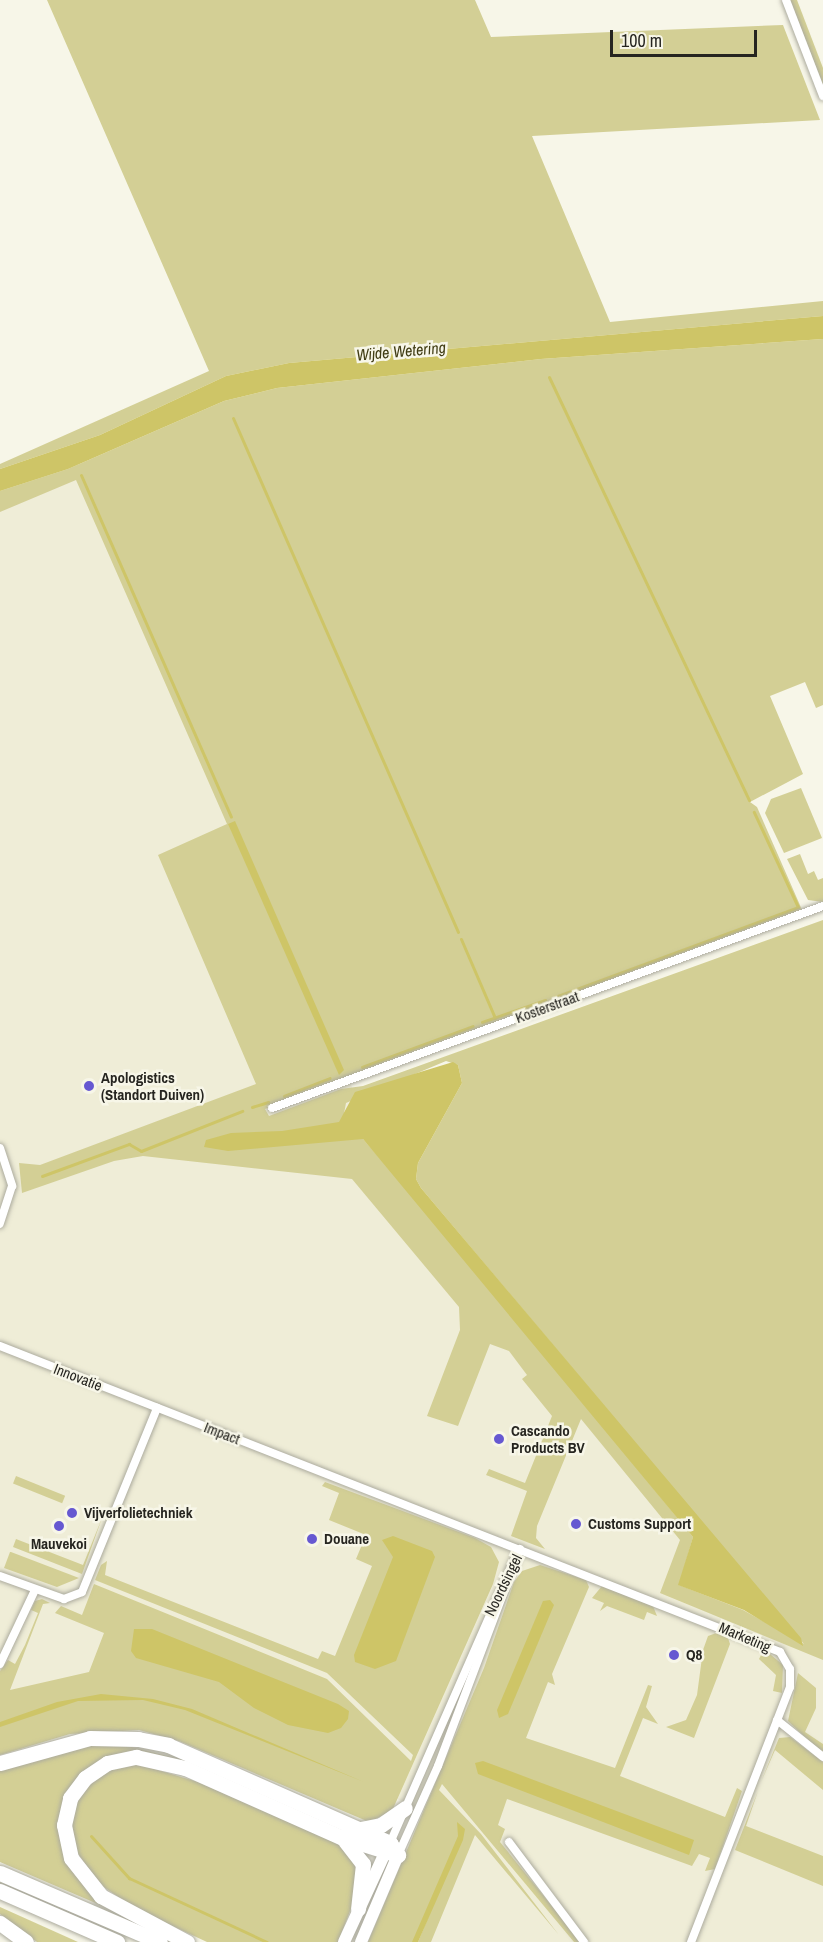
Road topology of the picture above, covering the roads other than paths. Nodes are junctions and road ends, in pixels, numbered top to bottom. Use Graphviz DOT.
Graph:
graph roads {
  1 [pos="786,0"];
  2 [pos="823,96"];
  3 [pos="823,906"];
  4 [pos="272,1108"];
  5 [pos="0,1148"];
  6 [pos="0,1224"];
  7 [pos="0,1346"];
  8 [pos="157,1408"];
  9 [pos="520,1549"];
  10 [pos="0,1575"];
  11 [pos="35,1590"];
  12 [pos="0,1664"];
  13 [pos="777,1720"];
  14 [pos="823,1757"];
  15 [pos="0,1762"];
  16 [pos="405,1808"];
  17 [pos="360,1829"];
  18 [pos="341,1837"];
  19 [pos="509,1842"];
  20 [pos="392,1846"];
  21 [pos="0,1873"];
  22 [pos="0,1891"];
  23 [pos="358,1909"];
  24 [pos="0,1923"];
  25 [pos="26,1942"];
  26 [pos="117,1942"];
  27 [pos="160,1942"];
  28 [pos="187,1942"];
  29 [pos="344,1942"];
  30 [pos="361,1942"];
  31 [pos="584,1942"];
  32 [pos="691,1942"];
  1 -- 2 [label="street"];
  3 -- 4 [label="street, Kosterstraat"];
  5 -- 6 [label="street"];
  7 -- 8 [label="street, Innovatie"];
  8 -- 9 [label="street, Impact"];
  8 -- 11 [label="street"];
  9 -- 13 [label="street, Marketing"];
  9 -- 16 [label="street, Noordsingel"];
  9 -- 20 [label="street, Noordsingel"];
  10 -- 11 [label="street"];
  11 -- 12 [label="street"];
  13 -- 14 [label="street"];
  13 -- 32 [label="street, Marketing"];
  15 -- 17 [label="highway"];
  16 -- 17 [label="highway"];
  16 -- 20 [label="street, Noordsingel"];
  17 -- 20 [label="highway"];
  18 -- 20 [label="highway"];
  18 -- 23 [label="highway"];
  18 -- 28 [label="highway"];
  19 -- 31 [label="street"];
  20 -- 23 [label="main road, Noordsingel"];
  20 -- 30 [label="main road, Noordsingel"];
  21 -- 27 [label="highway"];
  22 -- 26 [label="highway"];
  23 -- 29 [label="main road, Noordsingel"];
  24 -- 25 [label="highway"];
}
